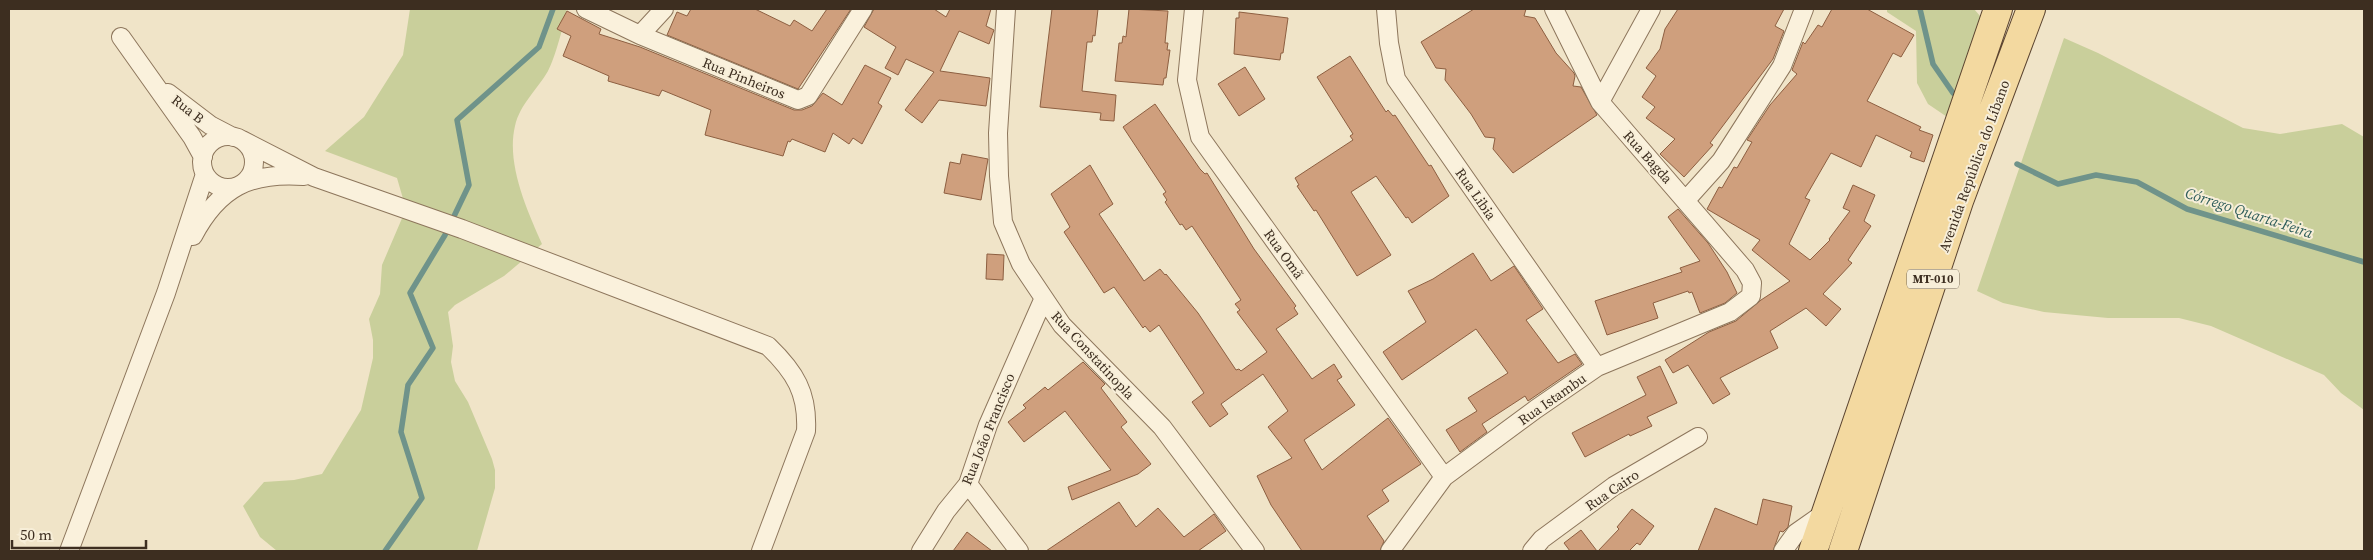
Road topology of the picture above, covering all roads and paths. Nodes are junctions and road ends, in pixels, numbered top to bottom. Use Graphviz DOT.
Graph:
graph roads {
  1 [pos="586,9"];
  2 [pos="664,9"];
  3 [pos="863,9"];
  4 [pos="1006,9"];
  5 [pos="1194,9"];
  6 [pos="1386,9"];
  7 [pos="1554,9"];
  8 [pos="1651,9"];
  9 [pos="1804,9"];
  10 [pos="1998,9"];
  11 [pos="2031,9"];
  12 [pos="640,36"];
  13 [pos="121,37"];
  14 [pos="147,74"];
  15 [pos="1600,102"];
  16 [pos="238,139"];
  17 [pos="204,166"];
  18 [pos="314,177"];
  19 [pos="242,184"];
  20 [pos="1686,200"];
  21 [pos="166,293"];
  22 [pos="1751,296"];
  23 [pos="1043,300"];
  24 [pos="1597,367"];
  25 [pos="1698,437"];
  26 [pos="1444,477"];
  27 [pos="968,484"];
  28 [pos="1827,512"];
  29 [pos="69,551"];
  30 [pos="761,551"];
  31 [pos="921,551"];
  32 [pos="1019,551"];
  33 [pos="1255,551"];
  34 [pos="1390,551"];
  35 [pos="1532,551"];
  36 [pos="1783,551"];
  37 [pos="1814,551"];
  38 [pos="1842,551"];
  1 -- 12 [label="street, Rua Pinheiros"];
  2 -- 12 [label="street"];
  3 -- 12 [label="street, Rua Pinheiros"];
  4 -- 23 [label="street, Rua Constatinopla"];
  5 -- 26 [label="street, Rua Omã"];
  6 -- 24 [label="street, Rua Libia"];
  7 -- 15 [label="street, Rua Bagda"];
  8 -- 15 [label="street"];
  9 -- 20 [label="street"];
  10 -- 28 [label="main road, Avenida República do Líbano / MT-010"];
  11 -- 38 [label="main road, Avenida República do Líbano / MT-010"];
  13 -- 14 [label="street, Rua B"];
  14 -- 16 [label="street, Rua B"];
  14 -- 17 [label="street, Rua B"];
  15 -- 20 [label="street, Rua Bagda"];
  16 -- 17 [label="street"];
  16 -- 18 [label="street, Rua B"];
  16 -- 19 [label="street"];
  17 -- 19 [label="street"];
  17 -- 21 [label="street"];
  18 -- 19 [label="street"];
  18 -- 30 [label="street"];
  19 -- 21 [label="street"];
  20 -- 22 [label="street, Rua Bagda"];
  21 -- 29 [label="street"];
  22 -- 24 [label="street, Rua Istambu"];
  23 -- 27 [label="street, Rua João Francisco"];
  23 -- 33 [label="street, Rua Constatinopla"];
  24 -- 26 [label="street, Rua Istambu"];
  25 -- 35 [label="street, Rua Cairo"];
  26 -- 34 [label="street, Rua Istambu"];
  27 -- 31 [label="street, Rua João Francisco"];
  27 -- 32 [label="street"];
  28 -- 36 [label="street"];
  28 -- 37 [label="main road, Avenida República do Líbano / MT-010"];
}
